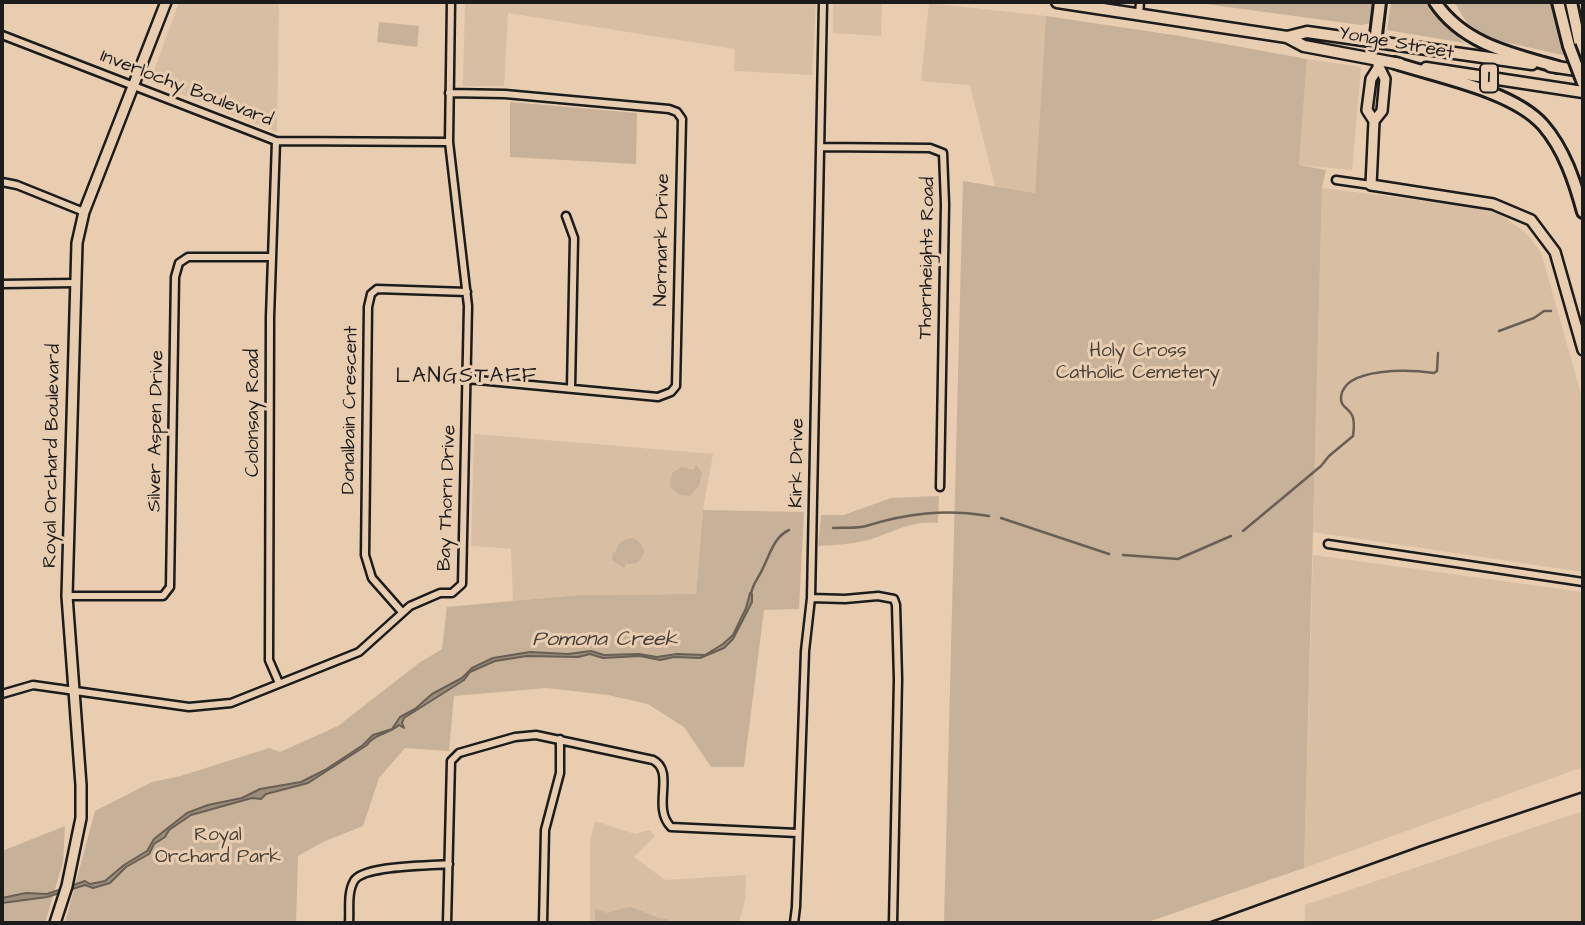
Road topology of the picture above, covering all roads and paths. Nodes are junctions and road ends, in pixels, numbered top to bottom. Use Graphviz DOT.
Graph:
graph roads {
  1 [pos="166,2"];
  2 [pos="451,2"];
  3 [pos="823,2"];
  4 [pos="1058,2"];
  5 [pos="1140,2"];
  6 [pos="1380,2"];
  7 [pos="1435,2"];
  8 [pos="1558,2"];
  9 [pos="1571,2"];
  10 [pos="1139,14"];
  11 [pos="2,35"];
  12 [pos="1287,37"];
  13 [pos="1374,43"];
  14 [pos="1582,54"];
  15 [pos="1395,63"];
  16 [pos="1378,64"];
  17 [pos="1558,67"];
  18 [pos="1583,71"];
  19 [pos="1583,83"];
  20 [pos="134,86"];
  21 [pos="1583,92"];
  22 [pos="449,93"];
  23 [pos="1374,121"];
  24 [pos="276,141"];
  25 [pos="449,142"];
  26 [pos="820,147"];
  27 [pos="1336,180"];
  28 [pos="2,181"];
  29 [pos="1371,185"];
  30 [pos="84,212"];
  31 [pos="1583,212"];
  32 [pos="566,216"];
  33 [pos="272,257"];
  34 [pos="75,283"];
  35 [pos="2,284"];
  36 [pos="467,292"];
  37 [pos="1583,350"];
  38 [pos="467,379"];
  39 [pos="571,388"];
  40 [pos="940,487"];
  41 [pos="1328,544"];
  42 [pos="1583,582"];
  43 [pos="67,596"];
  44 [pos="811,598"];
  45 [pos="402,612"];
  46 [pos="279,683"];
  47 [pos="74,690"];
  48 [pos="2,694"];
  49 [pos="560,739"];
  50 [pos="797,833"];
  51 [pos="449,864"];
  52 [pos="55,923"];
  53 [pos="349,923"];
  54 [pos="447,923"];
  55 [pos="543,923"];
  56 [pos="793,923"];
  57 [pos="893,923"];
  1 -- 20 [label="street, Royal Orchard Boulevard"];
  2 -- 22 [label="street, Bay Thorn Drive"];
  3 -- 26 [label="street, Kirk Drive"];
  4 -- 10 [label="main road, Yonge Street / 1"];
  5 -- 10 [label="street"];
  6 -- 13 [label="highway"];
  7 -- 17 [label="highway"];
  8 -- 19 [label="highway, bridge"];
  9 -- 14 [label="highway"];
  10 -- 12 [label="main road, Yonge Street / 1"];
  11 -- 20 [label="street, Inverlochy Boulevard"];
  12 -- 13 [label="main road, Yonge Street / 1"];
  12 -- 16 [label="main road, Yonge Street / 1"];
  13 -- 16 [label="main road"];
  13 -- 17 [label="main road, Yonge Street / 1"];
  15 -- 16 [label="main road, Yonge Street / 1"];
  15 -- 21 [label="main road, Yonge Street / 1"];
  15 -- 31 [label="highway"];
  16 -- 23 [label="street"];
  16 -- 23 [label="street"];
  17 -- 18 [label="main road, Yonge Street / 1"];
  20 -- 24 [label="street, Inverlochy Boulevard"];
  20 -- 30 [label="street, Royal Orchard Boulevard"];
  22 -- 25 [label="street, Bay Thorn Drive"];
  22 -- 39 [label="street, Normark Drive"];
  23 -- 29 [label="street"];
  24 -- 25 [label="street, Inverlochy Boulevard"];
  24 -- 33 [label="street, Colonsay Road"];
  25 -- 36 [label="street, Bay Thorn Drive"];
  26 -- 40 [label="street, Thornheights Road"];
  26 -- 44 [label="street, Kirk Drive"];
  27 -- 29 [label="street"];
  28 -- 30 [label="street"];
  29 -- 37 [label="street"];
  30 -- 34 [label="street, Royal Orchard Boulevard"];
  32 -- 39 [label="street"];
  33 -- 43 [label="street, Silver Aspen Drive"];
  33 -- 46 [label="street, Colonsay Road"];
  34 -- 35 [label="street"];
  34 -- 43 [label="street, Royal Orchard Boulevard"];
  36 -- 38 [label="street, Bay Thorn Drive"];
  36 -- 45 [label="street, Donalbain Crescent"];
  38 -- 39 [label="street, Normark Drive"];
  38 -- 45 [label="street, Bay Thorn Drive"];
  41 -- 42 [label="street"];
  43 -- 47 [label="street, Royal Orchard Boulevard"];
  44 -- 50 [label="street, Kirk Drive"];
  44 -- 57 [label="street"];
  45 -- 46 [label="street, Bay Thorn Drive"];
  46 -- 47 [label="street, Bay Thorn Drive"];
  47 -- 48 [label="street, Bay Thorn Drive"];
  47 -- 52 [label="street, Royal Orchard Boulevard"];
  49 -- 50 [label="street"];
  49 -- 51 [label="street"];
  49 -- 55 [label="street"];
  50 -- 56 [label="street, Kirk Drive"];
  51 -- 53 [label="street"];
  51 -- 54 [label="street"];
}
